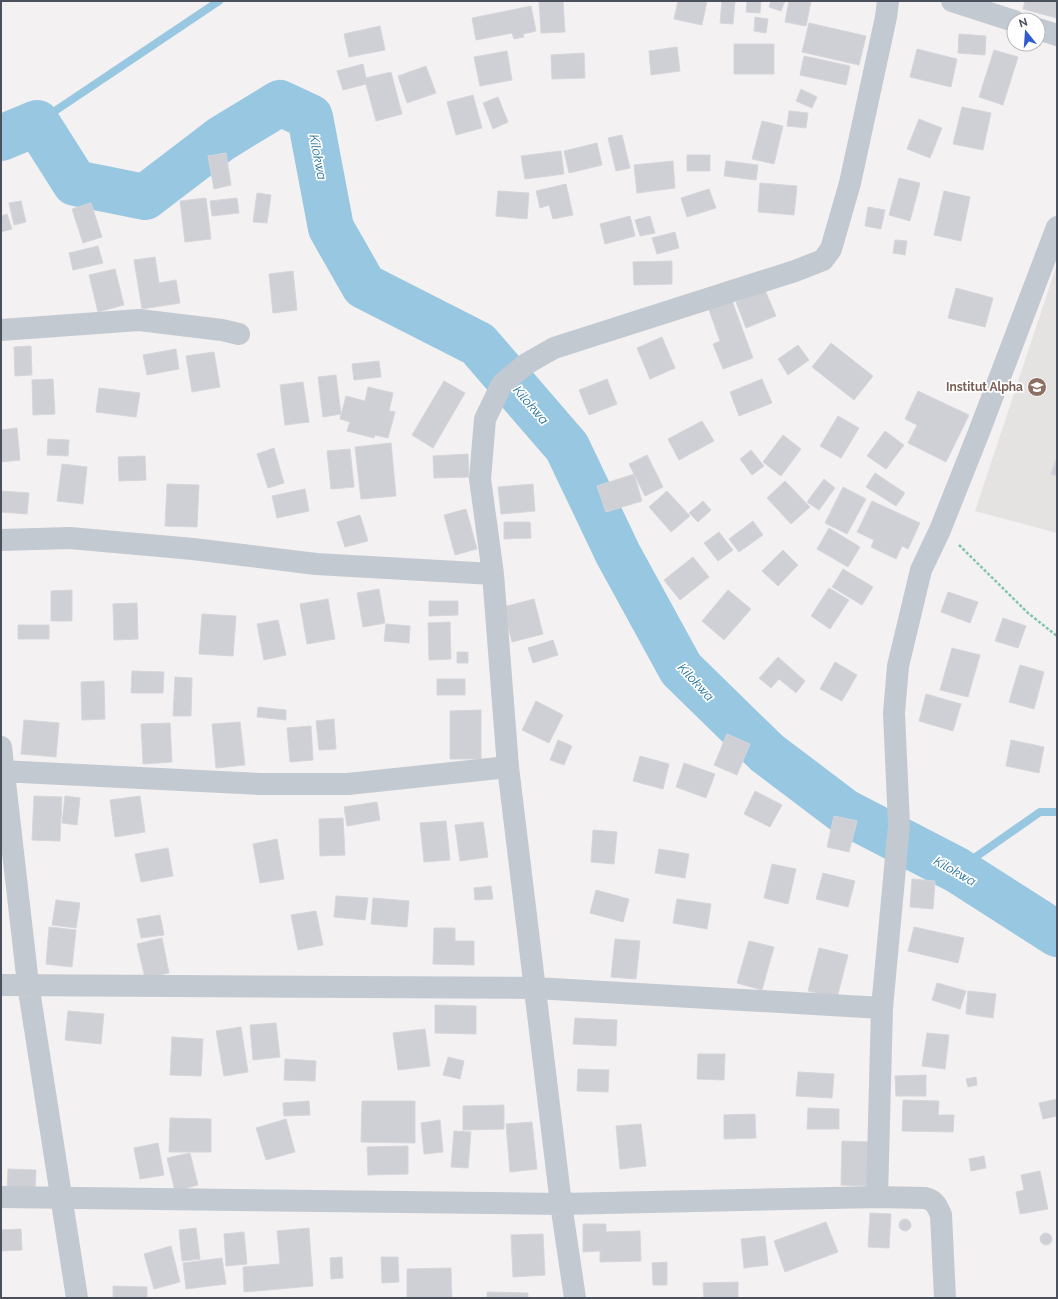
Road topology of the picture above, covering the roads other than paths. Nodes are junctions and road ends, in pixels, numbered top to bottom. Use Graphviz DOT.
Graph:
graph roads {
  1 [pos="888,1"];
  2 [pos="952,1"];
  3 [pos="1006,18"];
  4 [pos="1046,32"];
  5 [pos="1057,35"];
  6 [pos="1057,227"];
  7 [pos="1,330"];
  8 [pos="239,334"];
  9 [pos="1,540"];
  10 [pos="493,574"];
  11 [pos="1,747"];
  12 [pos="508,767"];
  13 [pos="3,771"];
  14 [pos="28,984"];
  15 [pos="1,985"];
  16 [pos="535,988"];
  17 [pos="882,1008"];
  18 [pos="62,1196"];
  19 [pos="1,1197"];
  20 [pos="877,1197"];
  21 [pos="561,1204"];
  22 [pos="77,1298"];
  23 [pos="575,1298"];
  24 [pos="945,1298"];
  1 -- 10 [label="street"];
  2 -- 3 [label="street"];
  4 -- 5 [label="street"];
  6 -- 17 [label="street"];
  7 -- 8 [label="street"];
  9 -- 10 [label="street"];
  10 -- 12 [label="street"];
  11 -- 13 [label="street"];
  12 -- 13 [label="street"];
  12 -- 16 [label="street"];
  13 -- 14 [label="street"];
  14 -- 15 [label="street"];
  14 -- 16 [label="street"];
  14 -- 18 [label="street"];
  16 -- 17 [label="street"];
  16 -- 21 [label="street"];
  17 -- 20 [label="street"];
  18 -- 19 [label="street"];
  18 -- 21 [label="street"];
  18 -- 22 [label="street"];
  20 -- 21 [label="street"];
  20 -- 24 [label="street"];
  21 -- 23 [label="street"];
}
